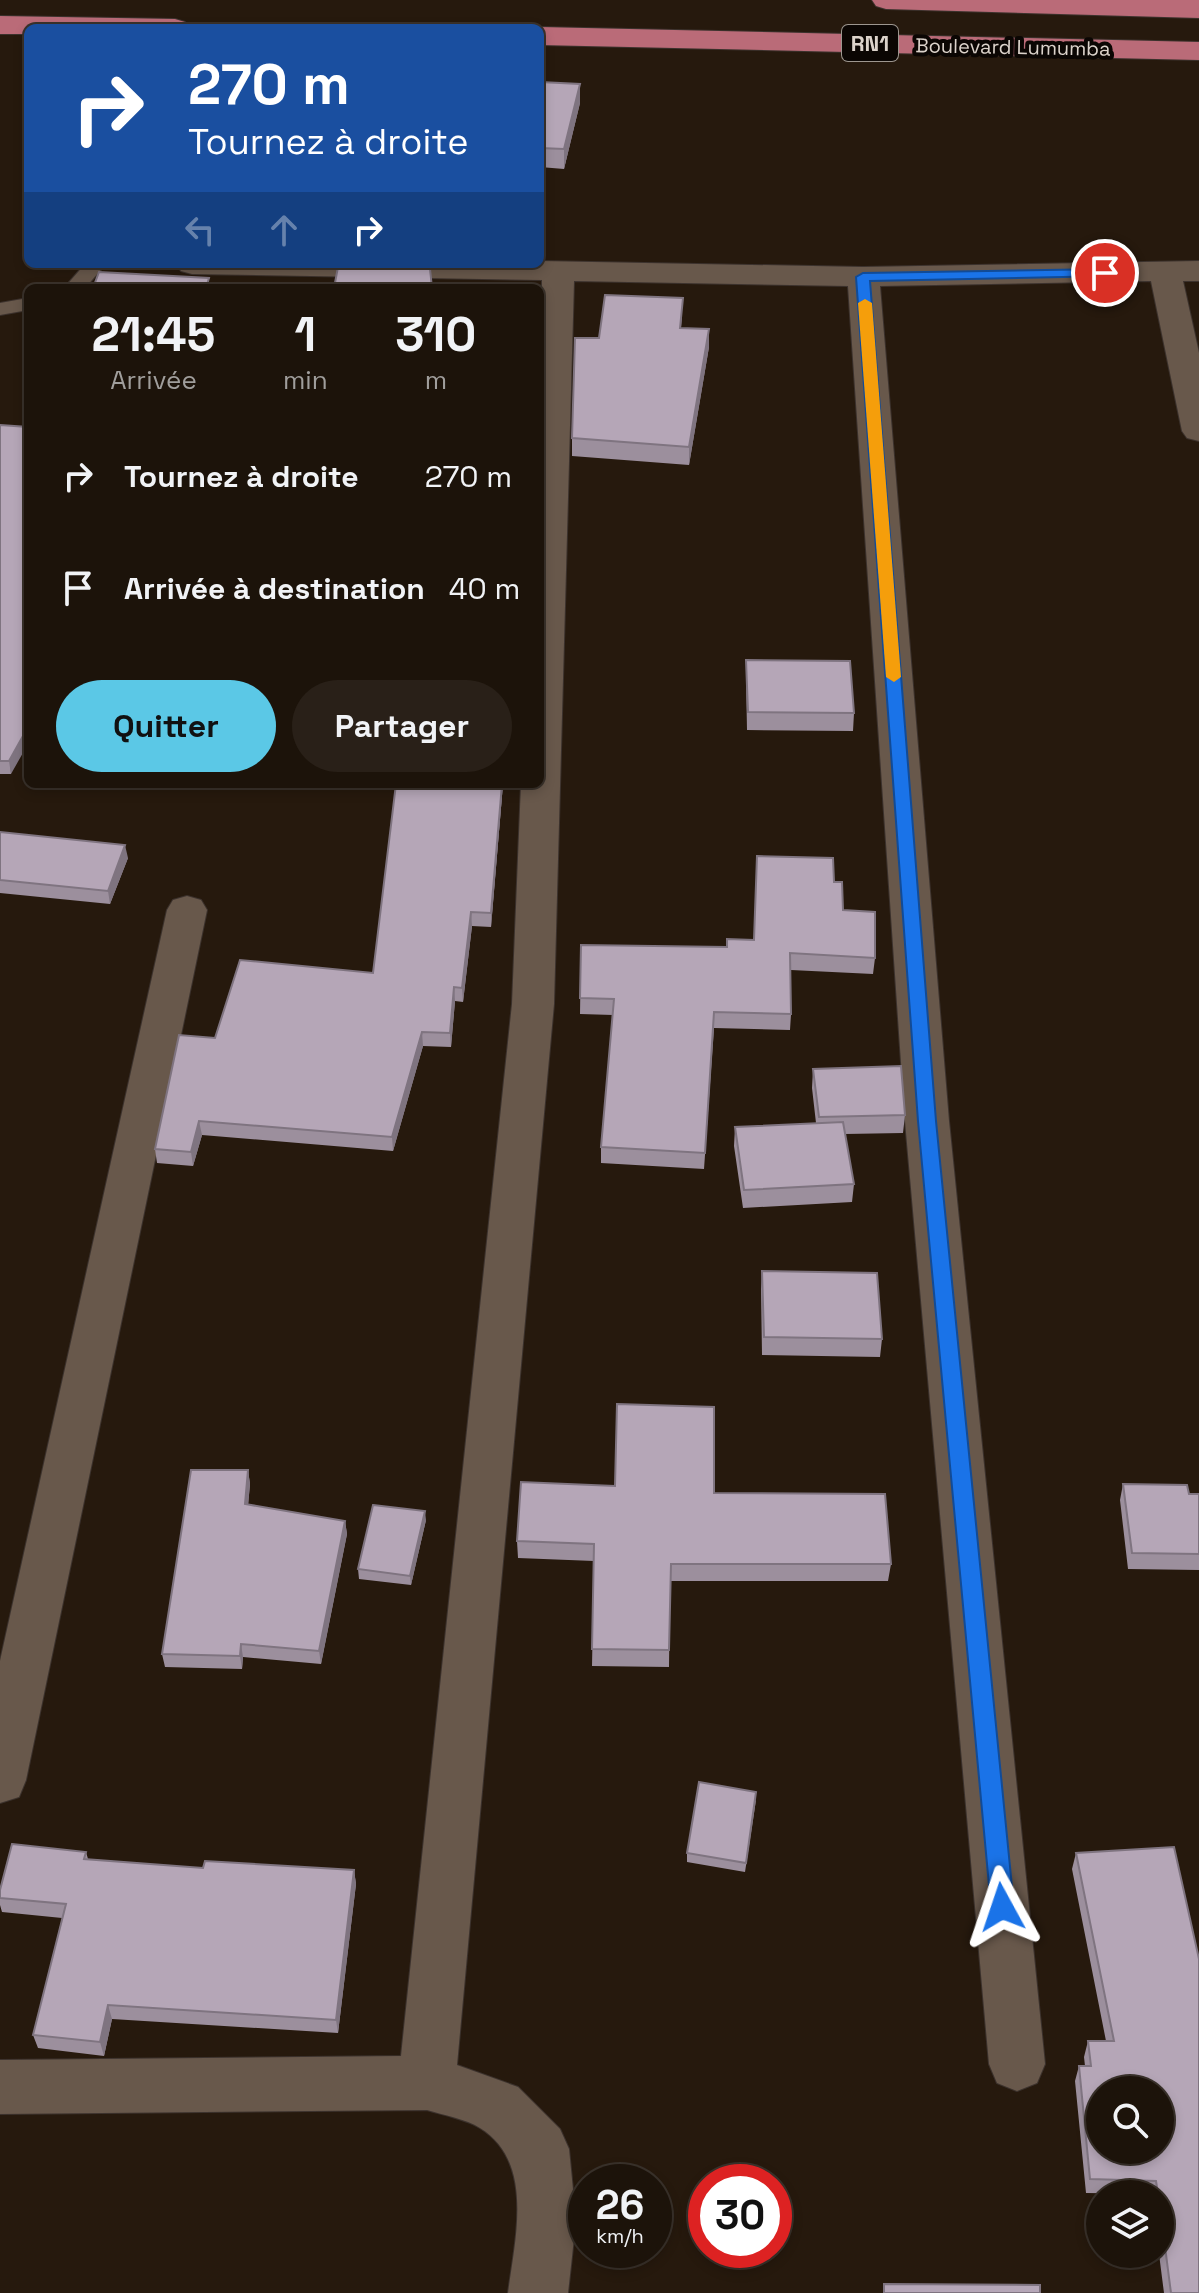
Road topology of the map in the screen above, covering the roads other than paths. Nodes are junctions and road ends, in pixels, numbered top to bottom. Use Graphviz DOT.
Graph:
graph roads {
  1 [pos="886,0"];
  2 [pos="901,0"];
  3 [pos="1124,4"];
  4 [pos="1199,9"];
  5 [pos="0,25"];
  6 [pos="24,25"];
  7 [pos="544,36"];
  8 [pos="1199,51"];
  9 [pos="92,268"];
  10 [pos="223,268"];
  11 [pos="1199,271"];
  12 [pos="1165,272"];
  13 [pos="558,273"];
  14 [pos="863,277"];
  15 [pos="310,279"];
  16 [pos="78,284"];
  17 [pos="24,305"];
  18 [pos="0,309"];
  19 [pos="1199,431"];
  20 [pos="544,682"];
  21 [pos="540,788"];
  22 [pos="187,910"];
  23 [pos="0,1780"];
  24 [pos="1017,2064"];
  25 [pos="427,2083"];
  26 [pos="2,2098"];
  27 [pos="538,2293"];
  1 -- 2 [label="highway, Boulevard Lumumba / RN1"];
  2 -- 3 [label="highway, Boulevard Lumumba / RN1"];
  3 -- 4 [label="highway, Boulevard Lumumba / RN1"];
  5 -- 6 [label="highway"];
  7 -- 8 [label="highway, Boulevard Lumumba / RN1"];
  9 -- 16 [label="lane"];
  10 -- 15 [label="street"];
  11 -- 12 [label="street"];
  12 -- 14 [label="street"];
  12 -- 19 [label="street"];
  13 -- 14 [label="street"];
  13 -- 15 [label="street"];
  13 -- 20 [label="street"];
  14 -- 24 [label="street"];
  17 -- 18 [label="lane"];
  21 -- 25 [label="street"];
  22 -- 23 [label="street"];
  25 -- 26 [label="street"];
  25 -- 27 [label="street"];
}
